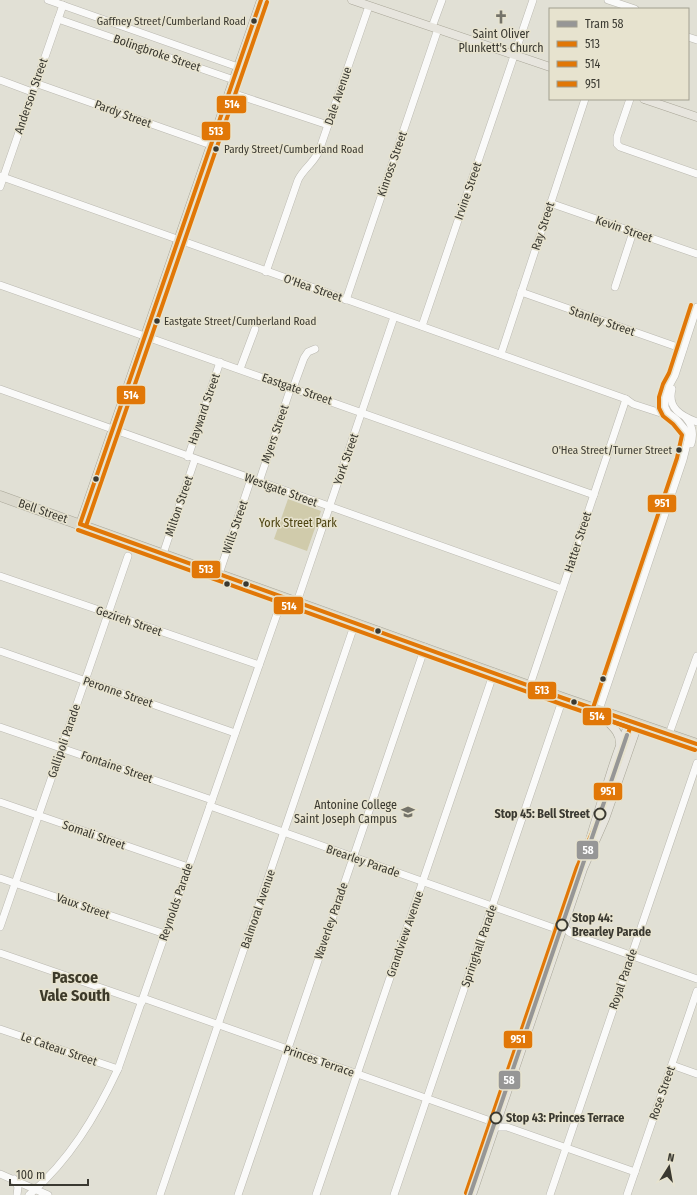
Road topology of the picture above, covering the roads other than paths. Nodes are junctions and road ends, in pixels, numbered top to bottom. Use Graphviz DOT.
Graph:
graph roads {
  1 [pos="48,0"];
  2 [pos="261,0"];
  3 [pos="353,0"];
  4 [pos="442,0"];
  5 [pos="533,0"];
  6 [pos="608,0"];
  7 [pos="63,5"];
  8 [pos="369,6"];
  9 [pos="632,8"];
  10 [pos="58,19"];
  11 [pos="435,28"];
  12 [pos="515,55"];
  13 [pos="238,67"];
  14 [pos="549,67"];
  15 [pos="0,80"];
  16 [pos="234,80"];
  17 [pos="35,83"];
  18 [pos="32,92"];
  19 [pos="229,92"];
  20 [pos="585,100"];
  21 [pos="630,100"];
  22 [pos="647,100"];
  23 [pos="697,117"];
  24 [pos="328,125"];
  25 [pos="211,145"];
  26 [pos="697,174"];
  27 [pos="2,177"];
  28 [pos="0,187"];
  29 [pos="550,203"];
  30 [pos="633,232"];
  31 [pos="179,240"];
  32 [pos="697,254"];
  33 [pos="266,272"];
  34 [pos="0,285"];
  35 [pos="615,287"];
  36 [pos="521,292"];
  37 [pos="346,300"];
  38 [pos="697,307"];
  39 [pos="394,317"];
  40 [pos="422,326"];
  41 [pos="255,329"];
  42 [pos="145,336"];
  43 [pos="315,349"];
  44 [pos="683,349"];
  45 [pos="501,354"];
  46 [pos="220,362"];
  47 [pos="240,369"];
  48 [pos="674,375"];
  49 [pos="292,387"];
  50 [pos="0,389"];
  51 [pos="626,399"];
  52 [pos="665,407"];
  53 [pos="362,412"];
  54 [pos="675,415"];
  55 [pos="686,418"];
  56 [pos="697,422"];
  57 [pos="682,426"];
  58 [pos="695,429"];
  59 [pos="113,430"];
  60 [pos="191,458"];
  61 [pos="683,460"];
  62 [pos="251,479"];
  63 [pos="259,482"];
  64 [pos="594,495"];
  65 [pos="0,496"];
  66 [pos="329,507"];
  67 [pos="80,524"];
  68 [pos="162,554"];
  69 [pos="128,556"];
  70 [pos="219,574"];
  71 [pos="0,576"];
  72 [pos="562,589"];
  73 [pos="283,597"];
  74 [pos="297,602"];
  75 [pos="108,613"];
  76 [pos="355,623"];
  77 [pos="425,648"];
  78 [pos="0,651"];
  79 [pos="697,656"];
  80 [pos="259,665"];
  81 [pos="494,672"];
  82 [pos="85,681"];
  83 [pos="530,685"];
  84 [pos="563,698"];
  85 [pos="599,710"];
  86 [pos="634,722"];
  87 [pos="0,727"];
  88 [pos="235,732"];
  89 [pos="669,734"];
  90 [pos="697,744"];
  91 [pos="619,746"];
  92 [pos="62,748"];
  93 [pos="697,762"];
  94 [pos="0,802"];
  95 [pos="211,803"];
  96 [pos="39,815"];
  97 [pos="284,832"];
  98 [pos="353,857"];
  99 [pos="188,867"];
  100 [pos="583,869"];
  101 [pos="0,878"];
  102 [pos="423,882"];
  103 [pos="15,883"];
  104 [pos="492,906"];
  105 [pos="0,927"];
  106 [pos="562,931"];
  107 [pos="165,934"];
  108 [pos="0,953"];
  109 [pos="631,956"];
  110 [pos="697,979"];
  111 [pos="697,991"];
  112 [pos="142,1000"];
  113 [pos="218,1025"];
  114 [pos="0,1029"];
  115 [pos="288,1050"];
  116 [pos="672,1065"];
  117 [pos="118,1069"];
  118 [pos="357,1074"];
  119 [pos="697,1074"];
  120 [pos="427,1099"];
  121 [pos="496,1123"];
  122 [pos="566,1148"];
  123 [pos="635,1172"];
  124 [pos="0,1174"];
  125 [pos="14,1180"];
  126 [pos="36,1189"];
  127 [pos="17,1195"];
  128 [pos="29,1195"];
  129 [pos="48,1195"];
  130 [pos="160,1195"];
  131 [pos="238,1195"];
  132 [pos="316,1195"];
  133 [pos="394,1195"];
  134 [pos="472,1195"];
  135 [pos="550,1195"];
  136 [pos="628,1195"];
  1 -- 7 [label="street, Bolingbroke Street"];
  2 -- 13 [label="main road"];
  3 -- 8 [label="main road"];
  4 -- 11 [label="street, Kinross Street"];
  5 -- 12 [label="street, Irvine Street"];
  6 -- 9 [label="street"];
  7 -- 10 [label="street, Anderson Street"];
  7 -- 13 [label="street, Bolingbroke Street"];
  8 -- 11 [label="main road"];
  8 -- 24 [label="street, Dale Avenue"];
  10 -- 16 [label="street, Bolingbroke Street"];
  10 -- 17 [label="street, Anderson Street"];
  11 -- 12 [label="main road"];
  11 -- 37 [label="street, Kinross Street"];
  12 -- 14 [label="main road"];
  12 -- 40 [label="street, Irvine Street"];
  13 -- 16 [label="main road"];
  15 -- 18 [label="street"];
  16 -- 19 [label="main road"];
  17 -- 18 [label="street, Anderson Street"];
  17 -- 25 [label="street, Pardy Street"];
  18 -- 27 [label="street, Anderson Street"];
  19 -- 24 [label="street"];
  19 -- 25 [label="main road"];
  20 -- 29 [label="street, Ray Street"];
  21 -- 26 [label="street"];
  22 -- 23 [label="main road"];
  24 -- 33 [label="street, Dale Avenue"];
  25 -- 31 [label="main road"];
  27 -- 28 [label="street, Anderson Street"];
  27 -- 31 [label="street, O'Hea Street"];
  29 -- 30 [label="street, Kevin Street"];
  29 -- 36 [label="street, Ray Street"];
  30 -- 32 [label="street, Kevin Street"];
  30 -- 35 [label="street"];
  31 -- 33 [label="street, O'Hea Street"];
  31 -- 42 [label="main road"];
  33 -- 37 [label="street, O'Hea Street"];
  34 -- 42 [label="street, Eastgate Street"];
  36 -- 44 [label="street, Stanley Street"];
  36 -- 45 [label="street, Ray Street"];
  37 -- 39 [label="street, O'Hea Street"];
  38 -- 44 [label="street"];
  39 -- 40 [label="street, O'Hea Street"];
  39 -- 53 [label="street, York Street"];
  40 -- 45 [label="street, O'Hea Street"];
  41 -- 47 [label="street"];
  42 -- 46 [label="street, Eastgate Street"];
  42 -- 59 [label="main road"];
  43 -- 49 [label="street, Myers Street"];
  44 -- 48 [label="street"];
  45 -- 51 [label="street, O'Hea Street"];
  46 -- 47 [label="street, Eastgate Street"];
  46 -- 60 [label="street, Hayward Street"];
  47 -- 49 [label="street, Eastgate Street"];
  48 -- 52 [label="street"];
  48 -- 54 [label="street"];
  49 -- 53 [label="street, Eastgate Street"];
  49 -- 63 [label="street, Myers Street"];
  50 -- 59 [label="street, Westgate Street"];
  51 -- 52 [label="street, O'Hea Street"];
  51 -- 54 [label="street, O'Hea Street"];
  51 -- 64 [label="street, Hatter Street"];
  52 -- 54 [label="street, O'Hea Street"];
  53 -- 64 [label="street, Eastgate Street"];
  53 -- 66 [label="street, York Street"];
  54 -- 55 [label="street"];
  54 -- 57 [label="street"];
  55 -- 56 [label="street"];
  55 -- 58 [label="street"];
  57 -- 58 [label="street"];
  57 -- 61 [label="street"];
  58 -- 61 [label="street"];
  59 -- 60 [label="street, Westgate Street"];
  59 -- 67 [label="main road"];
  60 -- 62 [label="street, Westgate Street"];
  60 -- 68 [label="street, Milton Street"];
  61 -- 85 [label="street"];
  62 -- 63 [label="street, Westgate Street"];
  62 -- 70 [label="street, Wills Street"];
  63 -- 66 [label="street, Westgate Street"];
  64 -- 72 [label="street, Hatter Street"];
  65 -- 67 [label="highway, Bell Street"];
  66 -- 72 [label="street, Westgate Street"];
  66 -- 74 [label="street, York Street"];
  67 -- 68 [label="highway, Bell Street"];
  68 -- 70 [label="highway, Bell Street"];
  69 -- 75 [label="street, Gallipoli Parade"];
  70 -- 73 [label="highway, Bell Street"];
  71 -- 75 [label="street, Gezireh Street"];
  72 -- 83 [label="street, Hatter Street"];
  73 -- 74 [label="highway, Bell Street"];
  73 -- 80 [label="street, Reynolds Parade"];
  74 -- 76 [label="highway, Bell Street"];
  75 -- 80 [label="street, Gezireh Street"];
  75 -- 82 [label="street, Gallipoli Parade"];
  76 -- 77 [label="highway, Bell Street"];
  76 -- 97 [label="street, Balmoral Avenue"];
  77 -- 81 [label="highway, Bell Street"];
  77 -- 98 [label="street, Waverley Parade"];
  78 -- 82 [label="street, Peronne Street"];
  79 -- 89 [label="street"];
  80 -- 88 [label="street, Reynolds Parade"];
  81 -- 83 [label="highway, Bell Street"];
  81 -- 102 [label="street, Grandview Avenue"];
  82 -- 88 [label="street, Peronne Street"];
  82 -- 92 [label="street, Gallipoli Parade"];
  83 -- 84 [label="highway, Bell Street"];
  84 -- 85 [label="highway, Bell Street"];
  84 -- 104 [label="street, Springhall Parade"];
  85 -- 86 [label="highway, Bell Street"];
  85 -- 91 [label="main road"];
  86 -- 89 [label="highway, Bell Street"];
  86 -- 91 [label="main road"];
  86 -- 100 [label="main road"];
  87 -- 92 [label="street, Fontaine Street"];
  88 -- 95 [label="street, Reynolds Parade"];
  89 -- 90 [label="highway, Bell Street"];
  91 -- 100 [label="main road"];
  92 -- 95 [label="street, Fontaine Street"];
  92 -- 96 [label="street, Gallipoli Parade"];
  93 -- 109 [label="street, Royal Parade"];
  94 -- 96 [label="street, Somali Street"];
  95 -- 97 [label="street, Brearley Parade"];
  95 -- 99 [label="street, Reynolds Parade"];
  96 -- 99 [label="street, Somali Street"];
  96 -- 103 [label="street, Gallipoli Parade"];
  97 -- 98 [label="street, Brearley Parade"];
  97 -- 113 [label="street, Balmoral Avenue"];
  98 -- 102 [label="street, Brearley Parade"];
  98 -- 115 [label="street, Waverley Parade"];
  99 -- 107 [label="street, Reynolds Parade"];
  100 -- 106 [label="main road"];
  101 -- 103 [label="street, Vaux Street"];
  102 -- 104 [label="street, Brearley Parade"];
  102 -- 118 [label="street, Grandview Avenue"];
  103 -- 105 [label="street, Gallipoli Parade"];
  103 -- 107 [label="street, Vaux Street"];
  104 -- 106 [label="street, Brearley Parade"];
  104 -- 120 [label="street, Springhall Parade"];
  106 -- 109 [label="street, Brearley Parade"];
  106 -- 121 [label="main road"];
  107 -- 112 [label="street, Reynolds Parade"];
  108 -- 112 [label="street, Princes Terrace"];
  109 -- 110 [label="street, Brearley Parade"];
  109 -- 122 [label="street, Royal Parade"];
  111 -- 116 [label="street, Rose Street"];
  112 -- 113 [label="street, Princes Terrace"];
  112 -- 117 [label="street, Reynolds Parade"];
  113 -- 115 [label="street, Princes Terrace"];
  113 -- 130 [label="street, Balmoral Avenue"];
  114 -- 117 [label="street, Le Cateau Street"];
  115 -- 118 [label="street, Princes Terrace"];
  115 -- 131 [label="street, Waverley Parade"];
  116 -- 119 [label="street"];
  116 -- 123 [label="street, Rose Street"];
  117 -- 126 [label="street, Reynolds Parade"];
  118 -- 120 [label="street, Princes Terrace"];
  118 -- 132 [label="street, Grandview Avenue"];
  120 -- 121 [label="street, Princes Terrace"];
  120 -- 133 [label="street, Springhall Parade"];
  121 -- 122 [label="street, Princes Terrace"];
  121 -- 134 [label="main road"];
  122 -- 123 [label="street, Princes Terrace"];
  122 -- 135 [label="street, Royal Parade"];
  123 -- 136 [label="street, Rose Street"];
  124 -- 125 [label="street"];
  125 -- 126 [label="street"];
  125 -- 127 [label="street"];
  126 -- 128 [label="street, Reynolds Parade"];
  126 -- 129 [label="street"];
}
